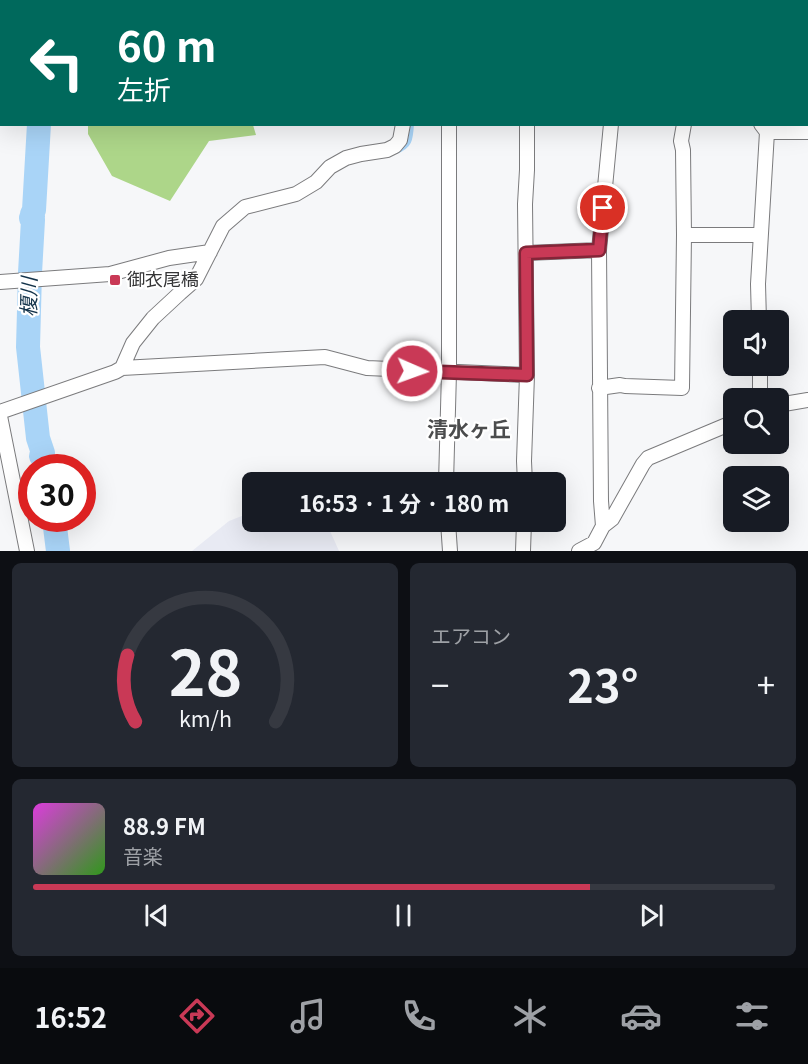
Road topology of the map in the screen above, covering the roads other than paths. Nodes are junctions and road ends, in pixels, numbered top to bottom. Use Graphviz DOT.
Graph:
graph roads {
  1 [pos="403,126"];
  2 [pos="449,126"];
  3 [pos="526,126"];
  4 [pos="611,126"];
  5 [pos="684,126"];
  6 [pos="764,128"];
  7 [pos="808,132"];
  8 [pos="684,235"];
  9 [pos="760,235"];
  10 [pos="599,250"];
  11 [pos="210,252"];
  12 [pos="526,253"];
  13 [pos="0,282"];
  14 [pos="759,310"];
  15 [pos="122,368"];
  16 [pos="449,372"];
  17 [pos="527,375"];
  18 [pos="599,388"];
  19 [pos="808,400"];
  20 [pos="789,403"];
  21 [pos="0,421"];
  22 [pos="723,426"];
  23 [pos="446,472"];
  24 [pos="524,472"];
  25 [pos="603,526"];
  26 [pos="449,532"];
  27 [pos="524,532"];
  28 [pos="27,551"];
  29 [pos="450,551"];
  30 [pos="523,551"];
  31 [pos="579,551"];
  1 -- 11 [label="street"];
  2 -- 16 [label="street"];
  3 -- 12 [label="street"];
  4 -- 10 [label="street"];
  5 -- 8 [label="street"];
  6 -- 7 [label="street"];
  6 -- 9 [label="street"];
  8 -- 9 [label="street"];
  8 -- 18 [label="street"];
  9 -- 14 [label="street"];
  10 -- 12 [label="street"];
  10 -- 18 [label="street"];
  11 -- 13 [label="street"];
  11 -- 15 [label="street"];
  12 -- 17 [label="street"];
  15 -- 16 [label="street"];
  15 -- 21 [label="street"];
  16 -- 17 [label="street"];
  16 -- 23 [label="street"];
  17 -- 24 [label="street"];
  18 -- 25 [label="street"];
  19 -- 20 [label="street"];
  21 -- 28 [label="street"];
  22 -- 25 [label="street"];
  25 -- 31 [label="street"];
  26 -- 29 [label="street"];
  27 -- 30 [label="street"];
}
